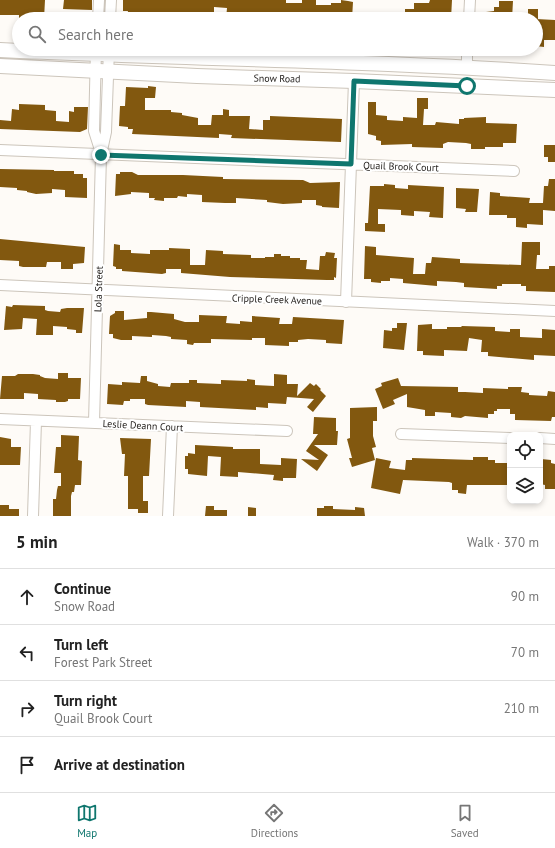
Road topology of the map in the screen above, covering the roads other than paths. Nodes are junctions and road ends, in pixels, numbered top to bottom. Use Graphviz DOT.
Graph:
graph roads {
  1 [pos="99,0"];
  2 [pos="111,0"];
  3 [pos="470,0"];
  4 [pos="98,12"];
  5 [pos="110,12"];
  6 [pos="469,12"];
  7 [pos="0,50"];
  8 [pos="12,50"];
  9 [pos="103,56"];
  10 [pos="200,56"];
  11 [pos="468,56"];
  12 [pos="0,66"];
  13 [pos="467,67"];
  14 [pos="102,71"];
  15 [pos="555,73"];
  16 [pos="354,81"];
  17 [pos="555,90"];
  18 [pos="0,150"];
  19 [pos="101,155"];
  20 [pos="351,164"];
  21 [pos="514,171"];
  22 [pos="0,285"];
  23 [pos="98,291"];
  24 [pos="346,302"];
  25 [pos="555,311"];
  26 [pos="0,419"];
  27 [pos="36,421"];
  28 [pos="94,423"];
  29 [pos="172,426"];
  30 [pos="287,431"];
  31 [pos="401,434"];
  32 [pos="507,438"];
  33 [pos="543,438"];
  34 [pos="555,439"];
  35 [pos="33,516"];
  36 [pos="168,516"];
  1 -- 4 [label="street"];
  2 -- 5 [label="street"];
  3 -- 6 [label="street"];
  7 -- 8 [label="main road, Snow Road"];
  9 -- 14 [label="street, Lola Street"];
  10 -- 13 [label="main road, Snow Road"];
  11 -- 13 [label="street"];
  12 -- 14 [label="main road, Snow Road"];
  13 -- 15 [label="main road, Snow Road"];
  14 -- 16 [label="main road, Snow Road"];
  14 -- 19 [label="street, Lola Street"];
  16 -- 17 [label="main road, Snow Road"];
  16 -- 20 [label="street"];
  18 -- 19 [label="street, Quail Brook Court"];
  19 -- 20 [label="street, Quail Brook Court"];
  19 -- 23 [label="street, Lola Street"];
  20 -- 21 [label="street, Quail Brook Court"];
  20 -- 24 [label="street"];
  22 -- 23 [label="street, Cripple Creek Avenue"];
  23 -- 24 [label="street, Cripple Creek Avenue"];
  23 -- 28 [label="street, Lola Street"];
  24 -- 25 [label="street, Cripple Creek Avenue"];
  26 -- 27 [label="street, Leslie Deann Court"];
  27 -- 28 [label="street, Leslie Deann Court"];
  27 -- 35 [label="street"];
  28 -- 29 [label="street, Leslie Deann Court"];
  29 -- 30 [label="street, Leslie Deann Court"];
  29 -- 36 [label="street"];
  31 -- 32 [label="street"];
  33 -- 34 [label="street"];
}
